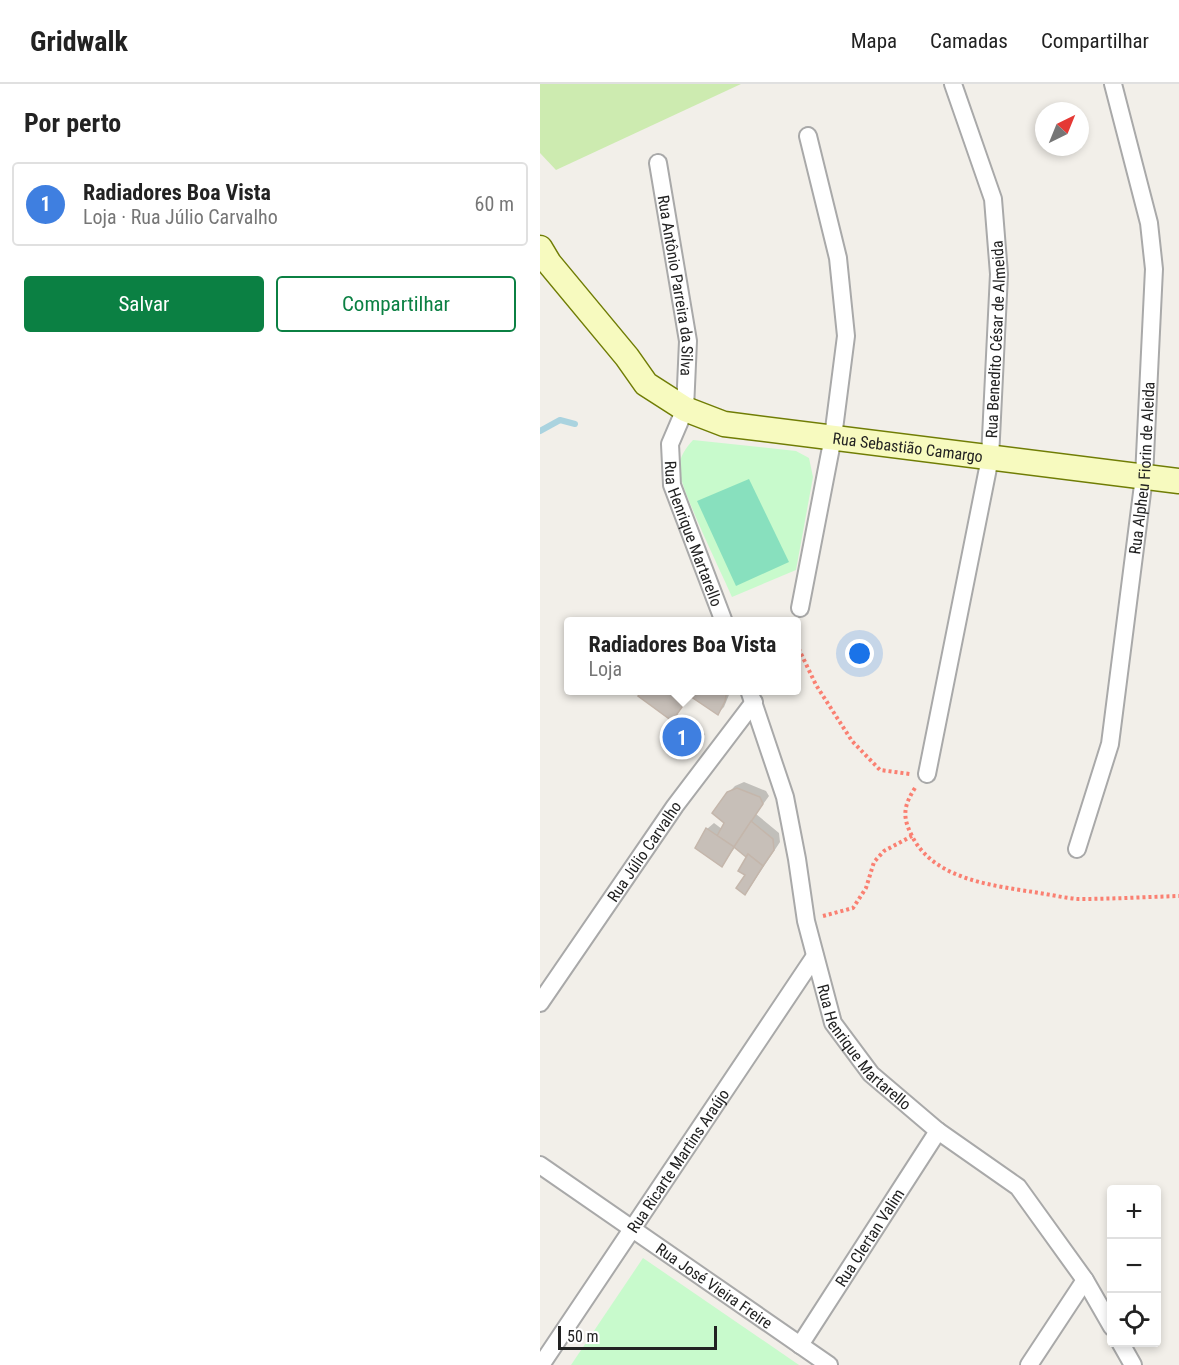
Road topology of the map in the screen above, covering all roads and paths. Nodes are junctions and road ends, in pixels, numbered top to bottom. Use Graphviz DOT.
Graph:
graph roads {
  1 [pos="953,84"];
  2 [pos="1113,84"];
  3 [pos="808,136"];
  4 [pos="658,164"];
  5 [pos="540,249"];
  6 [pos="685,409"];
  7 [pos="833,438"];
  8 [pos="990,458"];
  9 [pos="1144,477"];
  10 [pos="1179,481"];
  11 [pos="801,608"];
  12 [pos="722,617"];
  13 [pos="801,654"];
  14 [pos="752,696"];
  15 [pos="927,774"];
  16 [pos="912,836"];
  17 [pos="1077,849"];
  18 [pos="1179,896"];
  19 [pos="806,921"];
  20 [pos="815,956"];
  21 [pos="540,1003"];
  22 [pos="938,1131"];
  23 [pos="540,1165"];
  24 [pos="632,1230"];
  25 [pos="1085,1280"];
  26 [pos="1107,1318"];
  27 [pos="800,1345"];
  28 [pos="1123,1347"];
  29 [pos="541,1365"];
  30 [pos="829,1365"];
  31 [pos="1029,1365"];
  32 [pos="1133,1365"];
  1 -- 8 [label="street, Rua Benedito César de Almeida"];
  2 -- 9 [label="street, Rua Alpheu Fiorin de Aleida"];
  3 -- 7 [label="street"];
  4 -- 6 [label="street, Rua Antônio Parreira da Silva"];
  5 -- 6 [label="street, Rua Sebastião Camargo"];
  6 -- 7 [label="street, Rua Sebastião Camargo"];
  6 -- 12 [label="street, Rua Henrique Martarello"];
  7 -- 8 [label="street, Rua Sebastião Camargo"];
  7 -- 11 [label="street"];
  8 -- 9 [label="street, Rua Sebastião Camargo"];
  8 -- 15 [label="street, Rua Benedito César de Almeida"];
  9 -- 10 [label="street, Rua Sebastião Camargo"];
  9 -- 17 [label="street, Rua Alpheu Fiorin de Aleida"];
  13 -- 15 [label="path"];
  14 -- 19 [label="street, Rua Henrique Martarello"];
  14 -- 21 [label="street, Rua Júlio Carvalho"];
  15 -- 16 [label="path"];
  16 -- 18 [label="path"];
  16 -- 19 [label="path"];
  19 -- 20 [label="street, Rua Henrique Martarello"];
  20 -- 22 [label="street, Rua Henrique Martarello"];
  20 -- 24 [label="street, Rua Ricarte Martins Araújo"];
  22 -- 25 [label="street, Rua Henrique Martarello"];
  22 -- 27 [label="street, Rua Clertan Valim"];
  23 -- 24 [label="street, Rua José Vieira Freire"];
  24 -- 27 [label="street, Rua José Vieira Freire"];
  24 -- 29 [label="street, Rua Ricarte Martins Araújo"];
  25 -- 26 [label="street, Rua Henrique Martarello"];
  25 -- 31 [label="street"];
  27 -- 30 [label="street, Rua José Vieira Freire"];
  28 -- 32 [label="street"];
}
